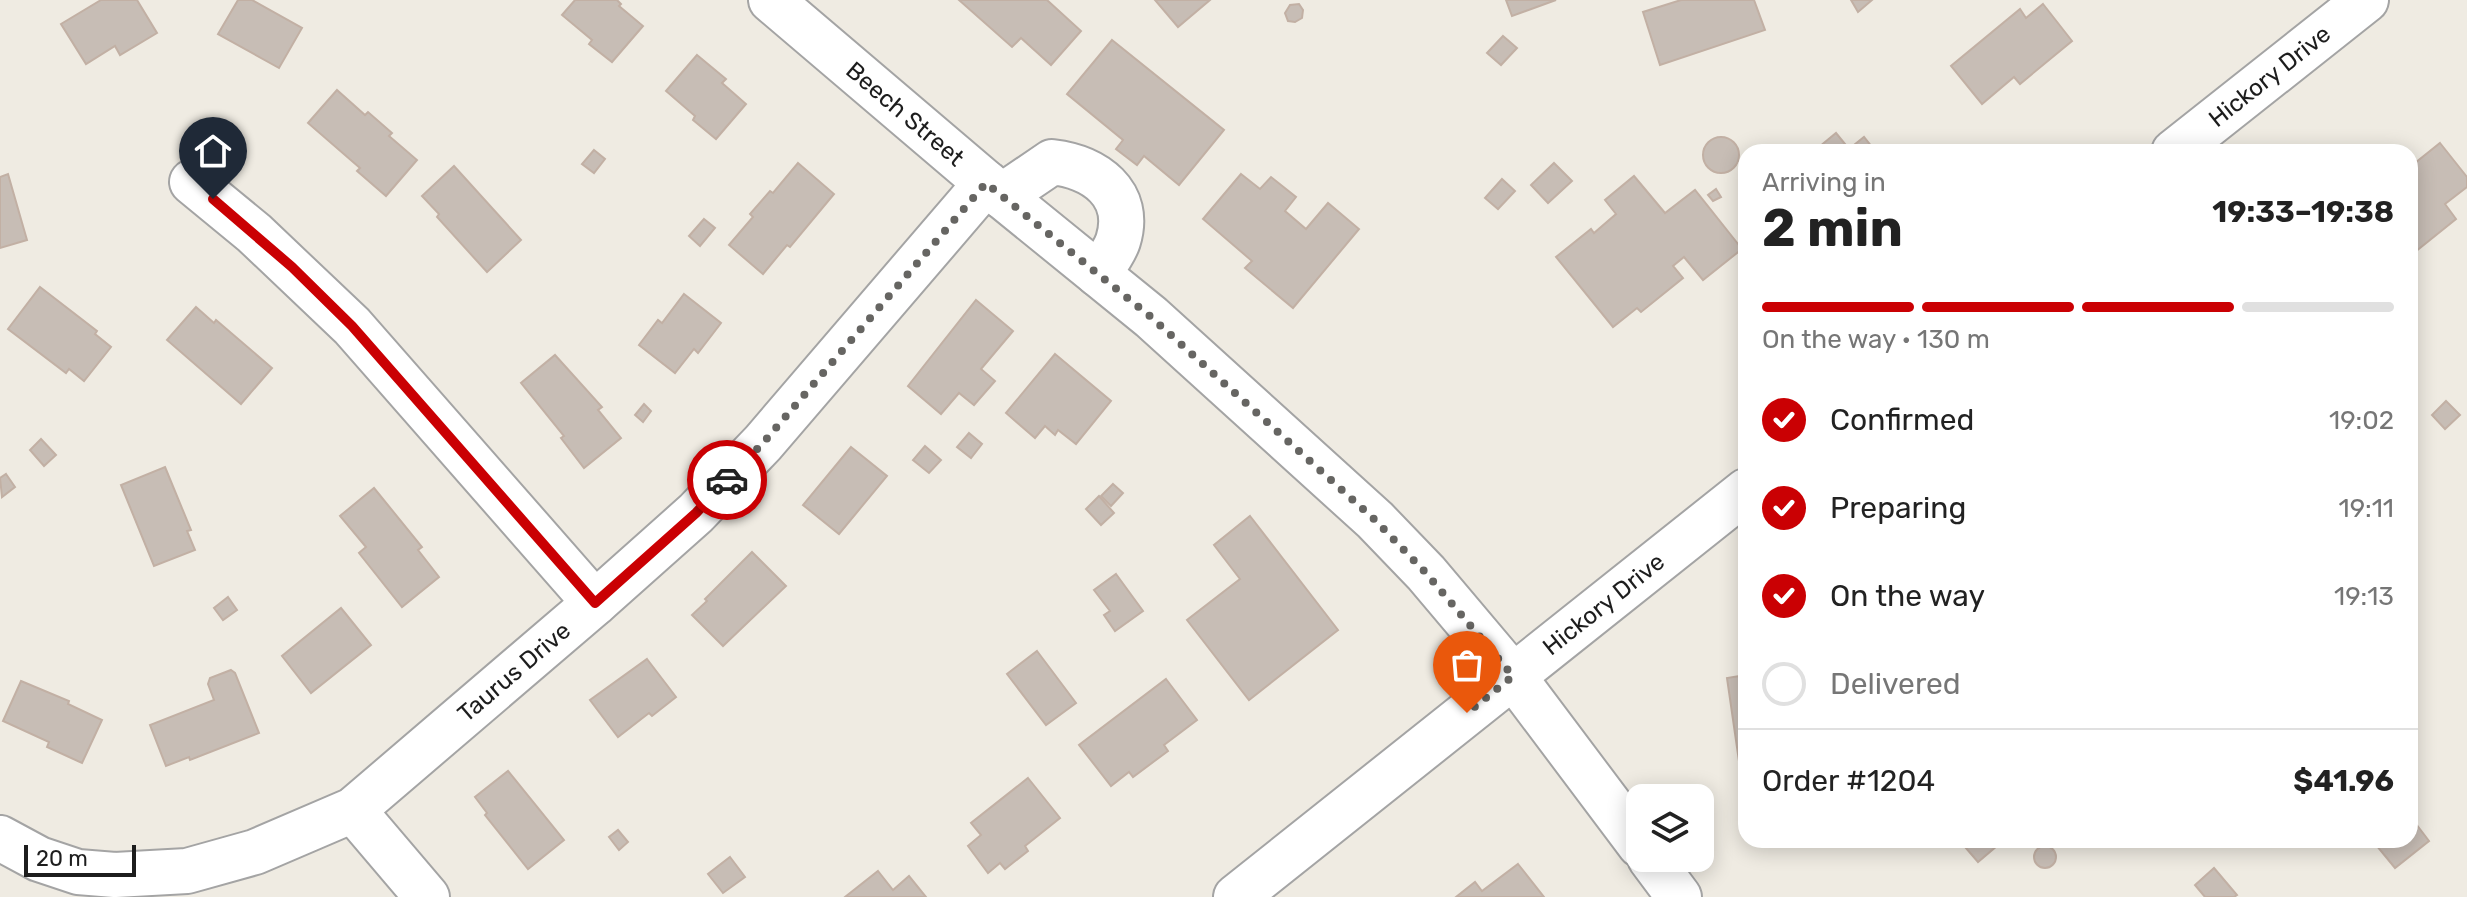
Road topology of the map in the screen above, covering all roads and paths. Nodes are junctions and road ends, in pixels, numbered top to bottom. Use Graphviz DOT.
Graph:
graph roads {
  1 [pos="771,0"];
  2 [pos="2366,0"];
  3 [pos="2184,144"];
  4 [pos="192,182"];
  5 [pos="994,189"];
  6 [pos="1098,274"];
  7 [pos="1738,497"];
  8 [pos="595,603"];
  9 [pos="1513,676"];
  10 [pos="353,810"];
  11 [pos="1626,826"];
  12 [pos="0,838"];
  13 [pos="1660,872"];
  14 [pos="427,897"];
  15 [pos="1236,897"];
  16 [pos="1679,897"];
  1 -- 5 [label="street, Beech Street"];
  2 -- 3 [label="street, Hickory Drive"];
  4 -- 8 [label="street"];
  5 -- 6 [label="street, Beech Street"];
  5 -- 6 [label="street, Taurus Drive"];
  5 -- 8 [label="street, Taurus Drive"];
  6 -- 9 [label="street, Beech Street"];
  7 -- 9 [label="street, Hickory Drive"];
  8 -- 10 [label="street, Taurus Drive"];
  9 -- 11 [label="street, Beech Street"];
  9 -- 15 [label="street, Hickory Drive"];
  10 -- 12 [label="street, Taurus Drive"];
  10 -- 14 [label="street"];
  13 -- 16 [label="street"];
}
